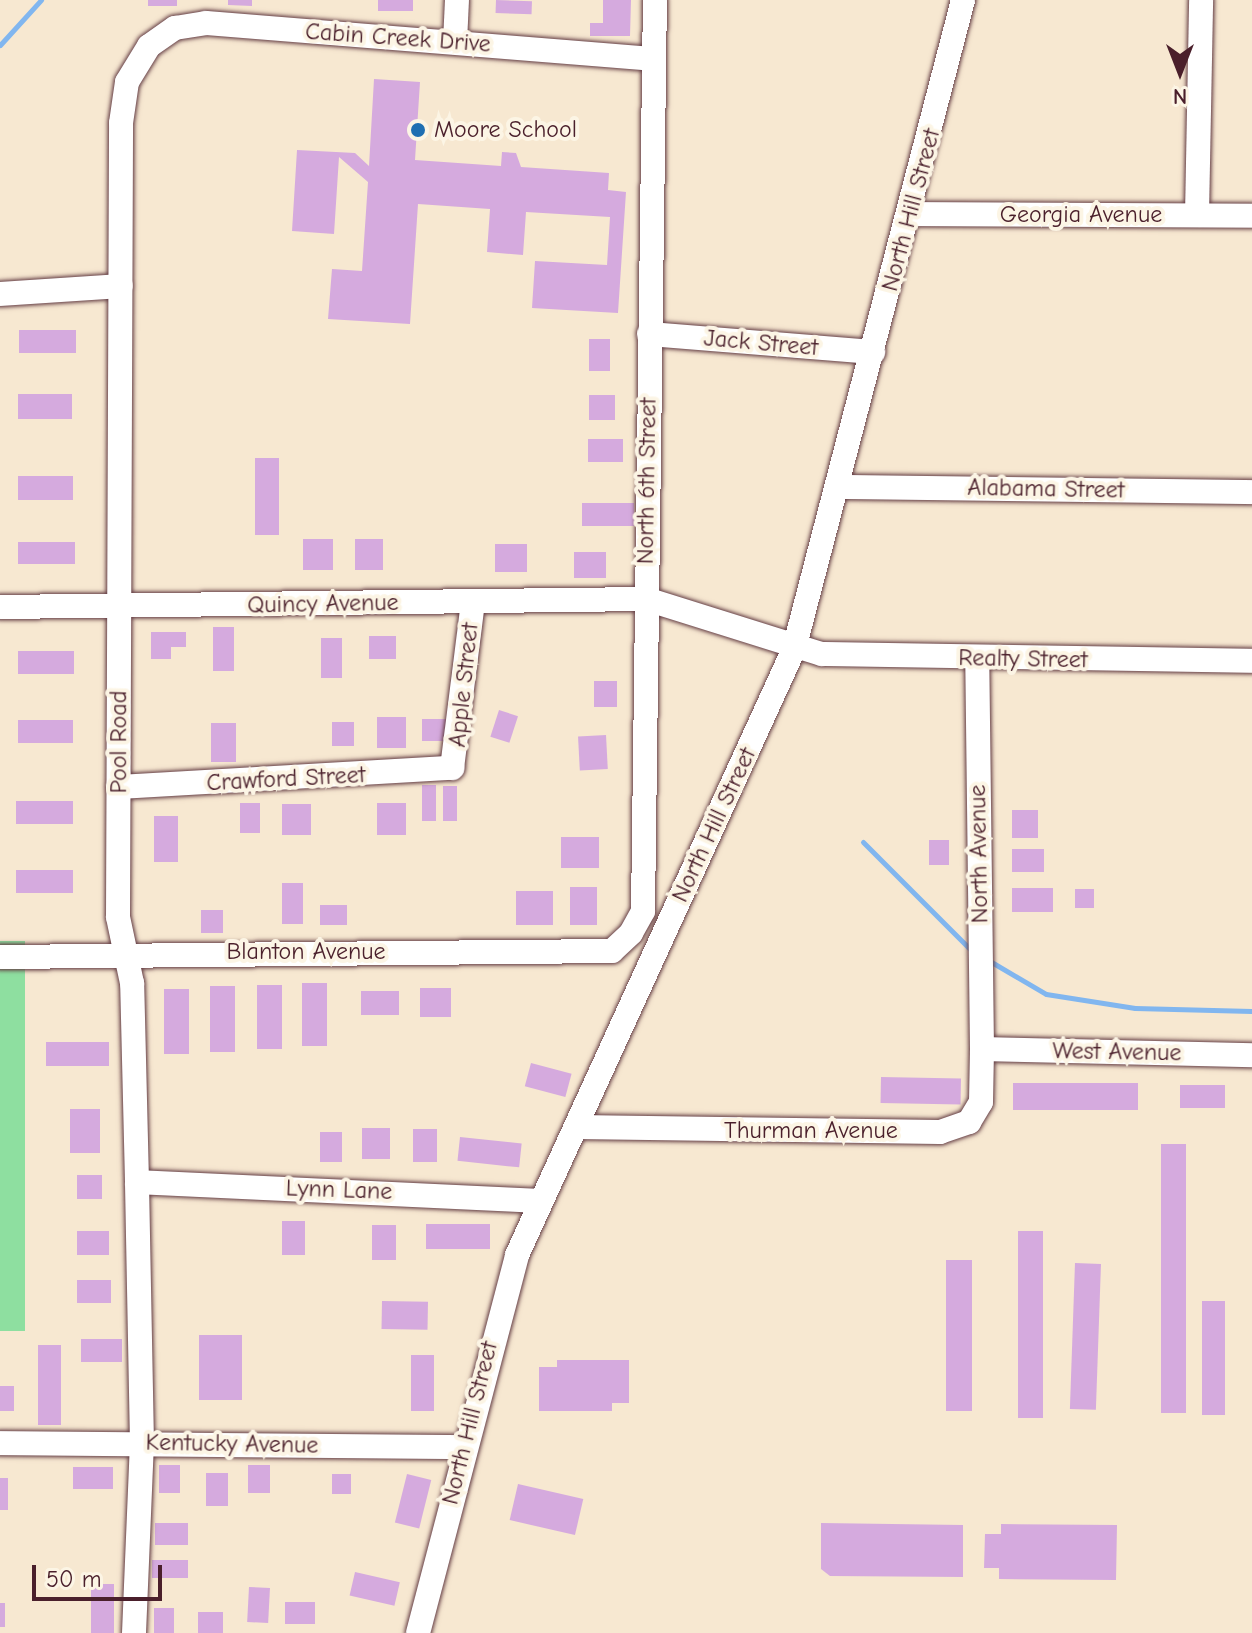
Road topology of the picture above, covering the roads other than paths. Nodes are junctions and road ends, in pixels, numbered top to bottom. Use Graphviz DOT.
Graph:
graph roads {
  1 [pos="457,0"];
  2 [pos="655,0"];
  3 [pos="963,0"];
  4 [pos="1201,0"];
  5 [pos="455,42"];
  6 [pos="149,46"];
  7 [pos="653,59"];
  8 [pos="911,214"];
  9 [pos="1197,215"];
  10 [pos="1252,216"];
  11 [pos="121,286"];
  12 [pos="0,294"];
  13 [pos="649,334"];
  14 [pos="873,352"];
  15 [pos="840,487"];
  16 [pos="1252,492"];
  17 [pos="646,599"];
  18 [pos="473,602"];
  19 [pos="0,607"];
  20 [pos="120,607"];
  21 [pos="794,649"];
  22 [pos="977,659"];
  23 [pos="1252,661"];
  24 [pos="452,768"];
  25 [pos="118,787"];
  26 [pos="612,951"];
  27 [pos="126,953"];
  28 [pos="0,957"];
  29 [pos="982,1049"];
  30 [pos="1252,1055"];
  31 [pos="576,1127"];
  32 [pos="137,1182"];
  33 [pos="540,1201"];
  34 [pos="0,1443"];
  35 [pos="142,1444"];
  36 [pos="464,1447"];
  37 [pos="134,1633"];
  38 [pos="418,1633"];
  1 -- 5 [label="street"];
  2 -- 7 [label="street, North 6th Street"];
  3 -- 8 [label="street, North Hill Street"];
  4 -- 9 [label="street"];
  5 -- 6 [label="street, Cabin Creek Drive"];
  5 -- 7 [label="street, Cabin Creek Drive"];
  6 -- 11 [label="street, Pool Road"];
  7 -- 13 [label="street, North 6th Street"];
  8 -- 9 [label="street, Georgia Avenue"];
  8 -- 14 [label="street, North Hill Street"];
  9 -- 10 [label="street, Georgia Avenue"];
  11 -- 12 [label="street"];
  11 -- 20 [label="street, Pool Road"];
  13 -- 14 [label="street, Jack Street"];
  13 -- 17 [label="street, North 6th Street"];
  14 -- 15 [label="street, North Hill Street"];
  15 -- 16 [label="street, Alabama Street"];
  15 -- 21 [label="street, North Hill Street"];
  17 -- 18 [label="street, Quincy Avenue"];
  17 -- 21 [label="street, Realty Street"];
  17 -- 26 [label="street, North 6th Street"];
  18 -- 20 [label="street, Quincy Avenue"];
  18 -- 24 [label="street, Apple Street"];
  19 -- 20 [label="street, Quincy Avenue"];
  20 -- 25 [label="street, Pool Road"];
  21 -- 22 [label="street, Realty Street"];
  21 -- 31 [label="street, North Hill Street"];
  22 -- 23 [label="street, Realty Street"];
  22 -- 29 [label="street, North Avenue"];
  24 -- 25 [label="street, Crawford Street"];
  25 -- 27 [label="street, Pool Road"];
  26 -- 27 [label="street, Blanton Avenue"];
  27 -- 28 [label="street, Blanton Avenue"];
  27 -- 32 [label="street, Pool Road"];
  29 -- 30 [label="street, West Avenue"];
  29 -- 31 [label="street, Thurman Avenue"];
  31 -- 33 [label="street, North Hill Street"];
  32 -- 33 [label="street, Lynn Lane"];
  32 -- 35 [label="street, Pool Road"];
  33 -- 36 [label="street, North Hill Street"];
  34 -- 35 [label="street, Kentucky Avenue"];
  35 -- 36 [label="street, Kentucky Avenue"];
  35 -- 37 [label="street, Pool Road"];
  36 -- 38 [label="street, North Hill Street"];
}
